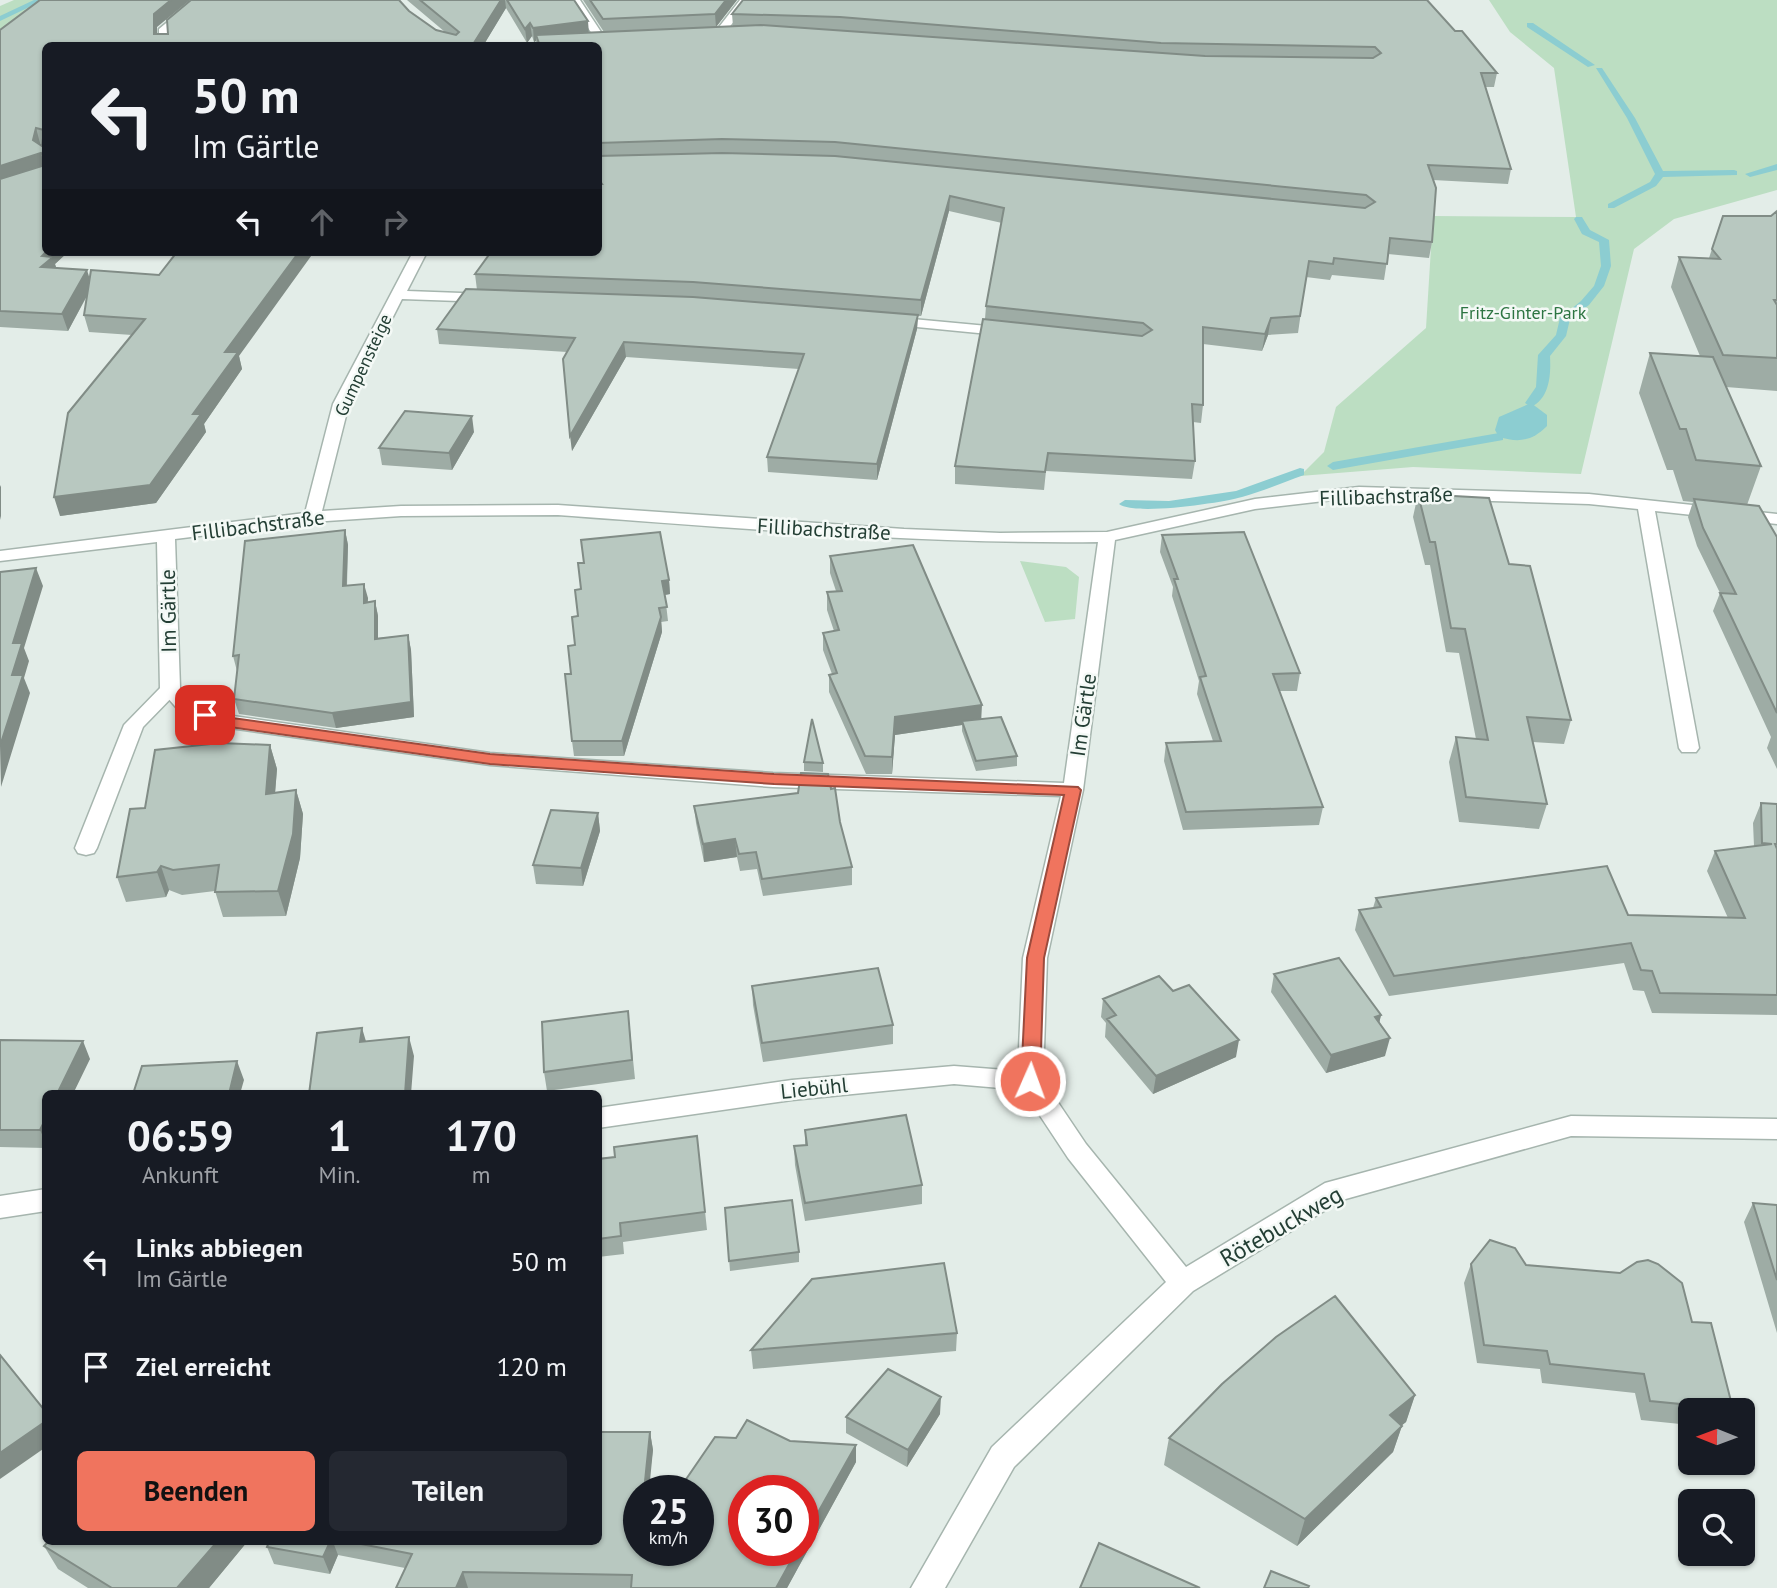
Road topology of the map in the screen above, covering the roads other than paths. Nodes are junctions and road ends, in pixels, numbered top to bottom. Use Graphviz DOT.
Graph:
graph roads {
  1 [pos="200,0"];
  2 [pos="575,0"];
  3 [pos="745,0"];
  4 [pos="708,32"];
  5 [pos="721,32"];
  6 [pos="734,32"];
  7 [pos="613,37"];
  8 [pos="588,39"];
  9 [pos="164,42"];
  10 [pos="562,42"];
  11 [pos="418,256"];
  12 [pos="396,295"];
  13 [pos="504,298"];
  14 [pos="880,320"];
  15 [pos="1030,334"];
  16 [pos="1646,506"];
  17 [pos="312,517"];
  18 [pos="1777,519"];
  19 [pos="166,537"];
  20 [pos="1107,537"];
  21 [pos="0,556"];
  22 [pos="170,689"];
  23 [pos="1689,748"];
  24 [pos="1073,790"];
  25 [pos="86,848"];
  26 [pos="1030,1081"];
  27 [pos="602,1117"];
  28 [pos="1777,1129"];
  29 [pos="42,1201"];
  30 [pos="0,1207"];
  31 [pos="1183,1283"];
  32 [pos="927,1588"];
  1 -- 9 [label="street"];
  2 -- 8 [label="street"];
  3 -- 5 [label="street"];
  4 -- 5 [label="street"];
  5 -- 6 [label="street"];
  7 -- 8 [label="street"];
  8 -- 10 [label="street"];
  11 -- 12 [label="street, Gumpensteige"];
  12 -- 13 [label="street, Gumpensteige"];
  12 -- 17 [label="street, Gumpensteige"];
  14 -- 15 [label="street"];
  16 -- 18 [label="street, Fillibachstraße"];
  16 -- 20 [label="street, Fillibachstraße"];
  16 -- 23 [label="street"];
  17 -- 19 [label="street, Fillibachstraße"];
  17 -- 20 [label="street, Fillibachstraße"];
  19 -- 21 [label="street, Fillibachstraße"];
  19 -- 22 [label="street, Im Gärtle"];
  20 -- 24 [label="street, Im Gärtle"];
  22 -- 24 [label="street"];
  22 -- 25 [label="street"];
  24 -- 26 [label="street"];
  26 -- 27 [label="street, Liebühl"];
  26 -- 31 [label="street"];
  28 -- 31 [label="street, Rötebuckweg"];
  29 -- 30 [label="street"];
  31 -- 32 [label="street, Rötebuckweg"];
}
